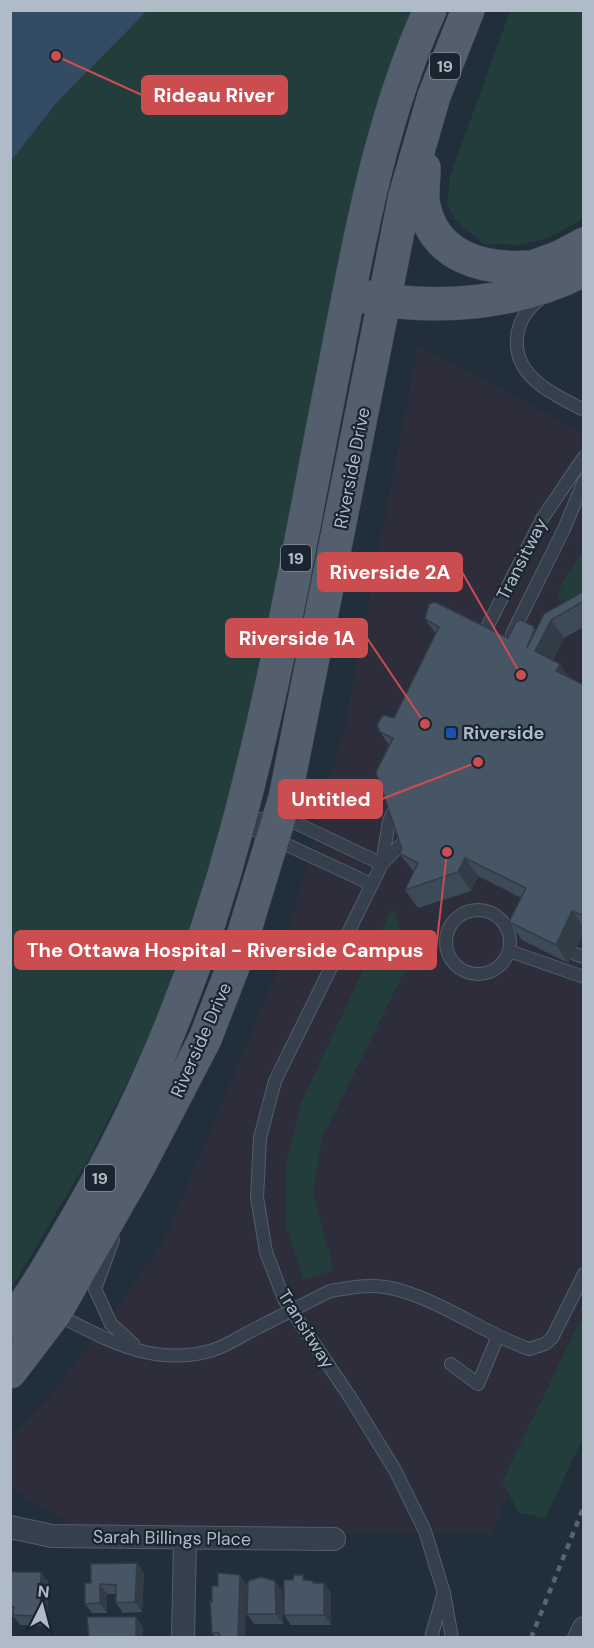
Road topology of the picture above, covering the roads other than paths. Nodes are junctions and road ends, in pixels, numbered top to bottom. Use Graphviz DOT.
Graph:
graph roads {
  1 [pos="430,10"];
  2 [pos="468,10"];
  3 [pos="426,124"];
  4 [pos="584,244"];
  5 [pos="532,267"];
  6 [pos="575,275"];
  7 [pos="352,285"];
  8 [pos="388,291"];
  9 [pos="584,410"];
  10 [pos="584,457"];
  11 [pos="584,481"];
  12 [pos="507,643"];
  13 [pos="475,650"];
  14 [pos="404,790"];
  15 [pos="239,822"];
  16 [pos="415,826"];
  17 [pos="277,829"];
  18 [pos="382,864"];
  19 [pos="371,884"];
  20 [pos="508,930"];
  21 [pos="525,933"];
  22 [pos="509,951"];
  23 [pos="584,977"];
  24 [pos="139,1166"];
  25 [pos="584,1274"];
  26 [pos="44,1305"];
  27 [pos="10,1324"];
  28 [pos="498,1336"];
  29 [pos="143,1353"];
  30 [pos="451,1364"];
  31 [pos="10,1372"];
  32 [pos="10,1527"];
  33 [pos="185,1539"];
  34 [pos="334,1539"];
  35 [pos="444,1593"];
  36 [pos="584,1628"];
  37 [pos="183,1638"];
  38 [pos="431,1638"];
  39 [pos="452,1638"];
  40 [pos="579,1638"];
  1 -- 7 [label="main road, Riverside Drive / 19"];
  2 -- 3 [label="main road, Riverside Drive / 19"];
  3 -- 5 [label="main road"];
  3 -- 8 [label="main road, Riverside Drive / 19"];
  4 -- 5 [label="main road"];
  5 -- 8 [label="main road"];
  6 -- 8 [label="main road"];
  6 -- 9 [label="lane"];
  7 -- 8 [label="main road"];
  7 -- 15 [label="main road, Riverside Drive / 19"];
  8 -- 17 [label="main road, Riverside Drive / 19"];
  10 -- 13 [label="lane, Transitway"];
  11 -- 12 [label="lane, Transitway"];
  14 -- 18 [label="lane, Transitway"];
  15 -- 17 [label="lane"];
  15 -- 17 [label="lane"];
  15 -- 26 [label="main road, Riverside Drive / 19"];
  16 -- 18 [label="lane, Transitway"];
  17 -- 18 [label="lane"];
  17 -- 19 [label="lane"];
  17 -- 24 [label="main road, Riverside Drive / 19"];
  18 -- 19 [label="lane, Transitway"];
  19 -- 35 [label="lane, Transitway"];
  20 -- 21 [label="lane"];
  20 -- 22 [label="lane"];
  20 -- 22 [label="lane"];
  22 -- 23 [label="lane"];
  24 -- 26 [label="main road, Riverside Drive / 19"];
  24 -- 29 [label="lane"];
  25 -- 28 [label="lane"];
  26 -- 27 [label="main road, Riverside Drive / 19"];
  26 -- 29 [label="lane"];
  26 -- 31 [label="main road, Riverside Drive / 19"];
  28 -- 29 [label="lane, bridge"];
  28 -- 30 [label="lane"];
  32 -- 33 [label="street, Sarah Billings Place"];
  33 -- 34 [label="street, Sarah Billings Place"];
  33 -- 37 [label="street"];
  35 -- 38 [label="lane"];
  35 -- 39 [label="lane, Transitway"];
  36 -- 40 [label="street"];
}
